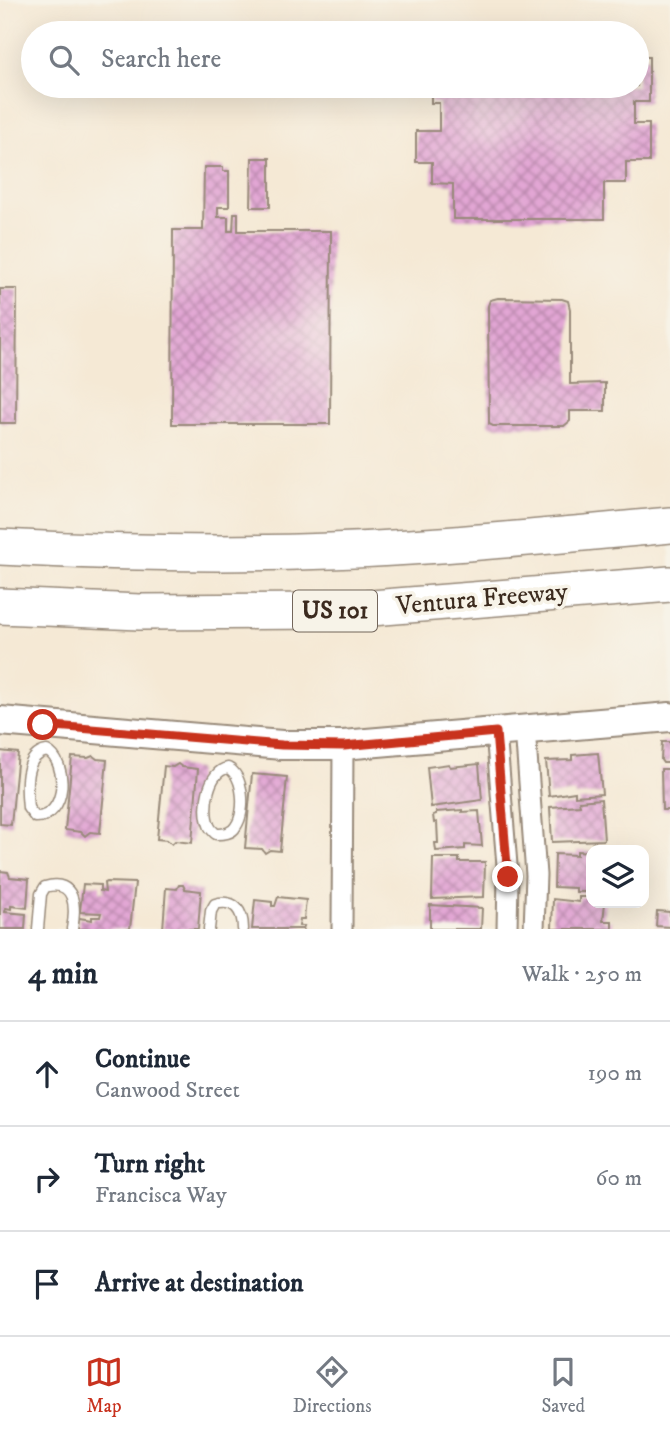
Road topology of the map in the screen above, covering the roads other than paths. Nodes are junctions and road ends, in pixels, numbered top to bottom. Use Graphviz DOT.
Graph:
graph roads {
  1 [pos="670,525"];
  2 [pos="0,547"];
  3 [pos="670,584"];
  4 [pos="0,606"];
  5 [pos="670,717"];
  6 [pos="0,721"];
  7 [pos="526,729"];
  8 [pos="496,732"];
  9 [pos="48,738"];
  10 [pos="344,746"];
  11 [pos="229,755"];
  12 [pos="536,875"];
  13 [pos="508,877"];
  14 [pos="38,929"];
  15 [pos="72,929"];
  16 [pos="209,929"];
  17 [pos="243,929"];
  18 [pos="342,929"];
  19 [pos="507,929"];
  20 [pos="534,929"];
  1 -- 2 [label="highway, US 101"];
  3 -- 4 [label="highway, Ventura Freeway / US 101"];
  5 -- 7 [label="street"];
  6 -- 9 [label="street"];
  7 -- 8 [label="street"];
  7 -- 12 [label="street"];
  8 -- 10 [label="street"];
  8 -- 13 [label="street"];
  9 -- 9 [label="lane"];
  9 -- 11 [label="street"];
  10 -- 11 [label="street"];
  10 -- 18 [label="street"];
  11 -- 11 [label="lane"];
  12 -- 13 [label="street"];
  12 -- 20 [label="street"];
  13 -- 19 [label="street"];
  14 -- 15 [label="lane"];
  16 -- 17 [label="lane"];
}
